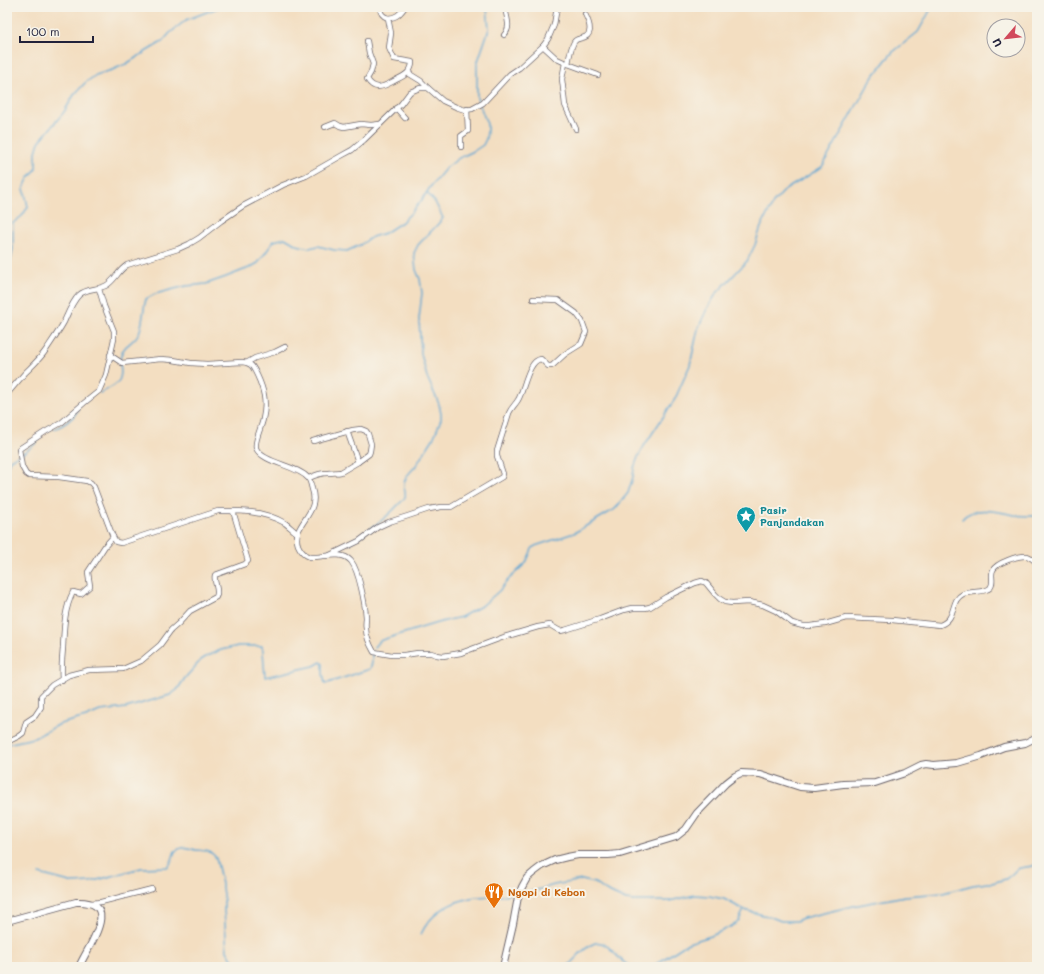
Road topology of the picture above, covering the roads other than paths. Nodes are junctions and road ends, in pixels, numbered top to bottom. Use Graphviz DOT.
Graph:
graph roads {
  1 [pos="380,7"];
  2 [pos="405,7"];
  3 [pos="505,7"];
  4 [pos="557,7"];
  5 [pos="585,14"];
  6 [pos="388,18"];
  7 [pos="504,35"];
  8 [pos="367,41"];
  9 [pos="543,46"];
  10 [pos="566,63"];
  11 [pos="408,73"];
  12 [pos="598,75"];
  13 [pos="428,88"];
  14 [pos="396,108"];
  15 [pos="468,109"];
  16 [pos="405,118"];
  17 [pos="380,124"];
  18 [pos="325,127"];
  19 [pos="576,129"];
  20 [pos="461,147"];
  21 [pos="99,289"];
  22 [pos="533,299"];
  23 [pos="285,347"];
  24 [pos="110,355"];
  25 [pos="248,362"];
  26 [pos="7,394"];
  27 [pos="347,431"];
  28 [pos="312,441"];
  29 [pos="358,462"];
  30 [pos="308,478"];
  31 [pos="233,511"];
  32 [pos="297,533"];
  33 [pos="113,537"];
  34 [pos="330,555"];
  35 [pos="1037,563"];
  36 [pos="62,680"];
  37 [pos="1037,737"];
  38 [pos="7,742"];
  39 [pos="152,889"];
  40 [pos="91,903"];
  41 [pos="7,921"];
  42 [pos="79,967"];
  43 [pos="503,967"];
  1 -- 6 [label="street"];
  2 -- 6 [label="street"];
  3 -- 7 [label="street"];
  4 -- 9 [label="street"];
  5 -- 10 [label="street"];
  6 -- 11 [label="street"];
  8 -- 11 [label="street"];
  9 -- 10 [label="street"];
  9 -- 15 [label="street"];
  10 -- 12 [label="street"];
  10 -- 19 [label="street"];
  11 -- 13 [label="street"];
  13 -- 14 [label="street"];
  13 -- 15 [label="street"];
  14 -- 16 [label="street"];
  14 -- 17 [label="street"];
  15 -- 20 [label="street"];
  17 -- 18 [label="street"];
  17 -- 21 [label="street"];
  21 -- 24 [label="street"];
  21 -- 26 [label="street"];
  22 -- 34 [label="street"];
  23 -- 25 [label="street"];
  24 -- 25 [label="street"];
  24 -- 33 [label="street"];
  25 -- 30 [label="street"];
  27 -- 28 [label="street"];
  27 -- 29 [label="street"];
  27 -- 29 [label="street"];
  29 -- 30 [label="street"];
  30 -- 32 [label="street"];
  31 -- 32 [label="street"];
  31 -- 33 [label="street"];
  31 -- 36 [label="street"];
  32 -- 34 [label="street"];
  33 -- 36 [label="street"];
  34 -- 35 [label="street"];
  36 -- 38 [label="street"];
  37 -- 43 [label="street"];
  39 -- 40 [label="street"];
  40 -- 41 [label="street"];
  40 -- 42 [label="street"];
}
